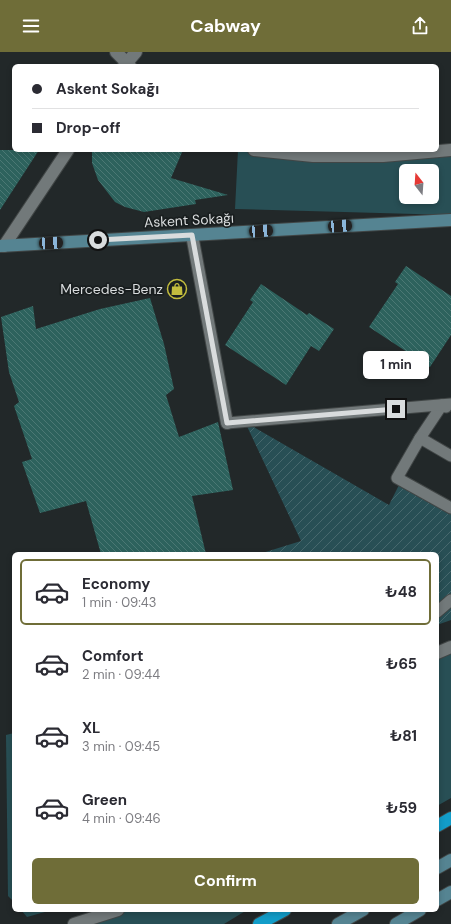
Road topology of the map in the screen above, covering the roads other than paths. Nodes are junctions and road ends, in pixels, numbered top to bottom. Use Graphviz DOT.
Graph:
graph roads {
  1 [pos="116,52"];
  2 [pos="136,52"];
  3 [pos="126,64"];
  4 [pos="128,64"];
  5 [pos="451,150"];
  6 [pos="439,151"];
  7 [pos="67,152"];
  8 [pos="274,152"];
  9 [pos="428,152"];
  10 [pos="451,220"];
  11 [pos="192,235"];
  12 [pos="2,246"];
  13 [pos="448,406"];
  14 [pos="227,423"];
  15 [pos="420,438"];
  16 [pos="451,456"];
  17 [pos="451,508"];
  18 [pos="451,600"];
  19 [pos="439,610"];
  20 [pos="451,647"];
  21 [pos="439,652"];
  22 [pos="451,818"];
  23 [pos="439,825"];
  24 [pos="451,860"];
  25 [pos="439,867"];
  26 [pos="451,892"];
  27 [pos="439,899"];
  28 [pos="112,912"];
  29 [pos="281,912"];
  30 [pos="359,912"];
  31 [pos="417,912"];
  32 [pos="74,924"];
  33 [pos="260,924"];
  34 [pos="338,924"];
  35 [pos="396,924"];
  1 -- 3 [label="street"];
  2 -- 4 [label="street"];
  5 -- 6 [label="street"];
  7 -- 12 [label="street"];
  8 -- 9 [label="street"];
  10 -- 11 [label="street, Askent Sokağı"];
  11 -- 12 [label="street, Askent Sokağı"];
  11 -- 14 [label="street"];
  13 -- 14 [label="lane"];
  13 -- 15 [label="lane"];
  15 -- 16 [label="lane"];
  15 -- 17 [label="lane"];
  18 -- 19 [label="lane"];
  20 -- 21 [label="street"];
  22 -- 23 [label="highway"];
  24 -- 25 [label="street"];
  26 -- 27 [label="street"];
  28 -- 32 [label="street"];
  29 -- 33 [label="highway"];
  30 -- 34 [label="street"];
  31 -- 35 [label="street"];
}
